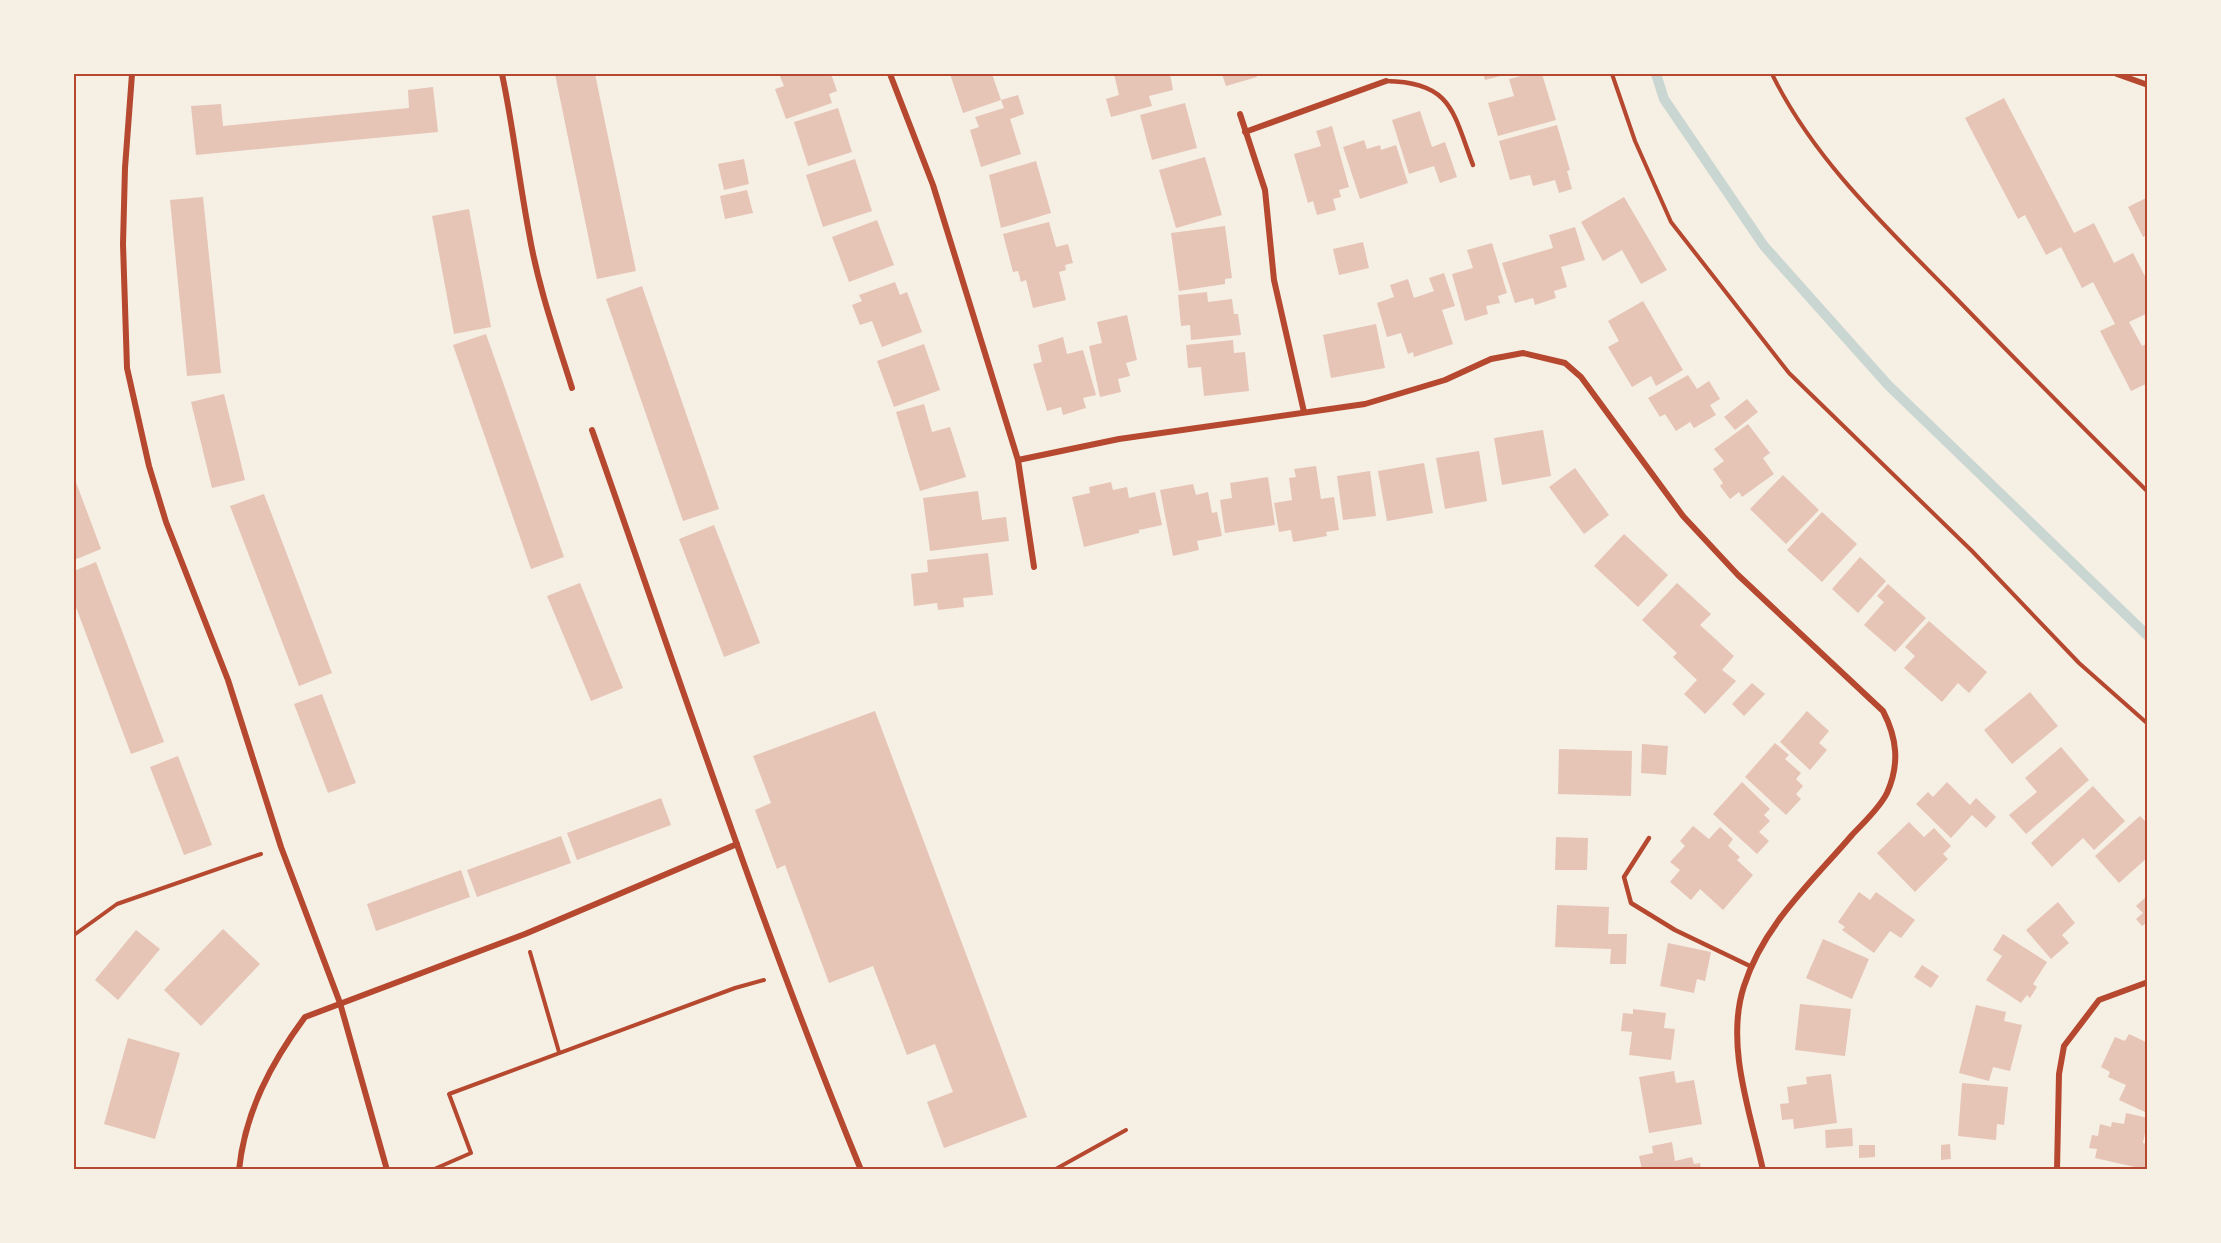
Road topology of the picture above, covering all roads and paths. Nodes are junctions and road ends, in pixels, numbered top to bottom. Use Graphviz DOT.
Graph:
graph roads {
  1 [pos="132,74"];
  2 [pos="502,74"];
  3 [pos="890,74"];
  4 [pos="1612,74"];
  5 [pos="1772,74"];
  6 [pos="2117,74"];
  7 [pos="1386,81"];
  8 [pos="2148,85"];
  9 [pos="1240,114"];
  10 [pos="1245,132"];
  11 [pos="1473,165"];
  12 [pos="572,388"];
  13 [pos="1304,412"];
  14 [pos="592,430"];
  15 [pos="1018,460"];
  16 [pos="2148,492"];
  17 [pos="1034,567"];
  18 [pos="2148,724"];
  19 [pos="1649,838"];
  20 [pos="737,844"];
  21 [pos="281,847"];
  22 [pos="525,934"];
  23 [pos="74,935"];
  24 [pos="1752,967"];
  25 [pos="786,974"];
  26 [pos="2148,982"];
  27 [pos="340,1003"];
  28 [pos="559,1052"];
  29 [pos="1126,1130"];
  30 [pos="239,1170"];
  31 [pos="387,1170"];
  32 [pos="432,1170"];
  33 [pos="861,1170"];
  34 [pos="1054,1170"];
  35 [pos="1763,1170"];
  36 [pos="2057,1170"];
  1 -- 21 [label="street"];
  2 -- 12 [label="street"];
  3 -- 15 [label="street"];
  4 -- 18 [label="path"];
  5 -- 16 [label="path"];
  6 -- 8 [label="street"];
  7 -- 10 [label="street"];
  7 -- 11 [label="lane"];
  9 -- 10 [label="street"];
  10 -- 13 [label="street"];
  13 -- 15 [label="street"];
  13 -- 24 [label="street"];
  14 -- 20 [label="street"];
  15 -- 17 [label="street"];
  19 -- 24 [label="lane"];
  20 -- 22 [label="street"];
  20 -- 25 [label="street"];
  21 -- 23 [label="path"];
  21 -- 27 [label="street"];
  22 -- 27 [label="street"];
  22 -- 28 [label="path"];
  24 -- 35 [label="street"];
  25 -- 28 [label="path"];
  25 -- 33 [label="street"];
  26 -- 36 [label="street"];
  27 -- 30 [label="street"];
  27 -- 31 [label="street"];
  28 -- 32 [label="path"];
  29 -- 34 [label="path"];
}
